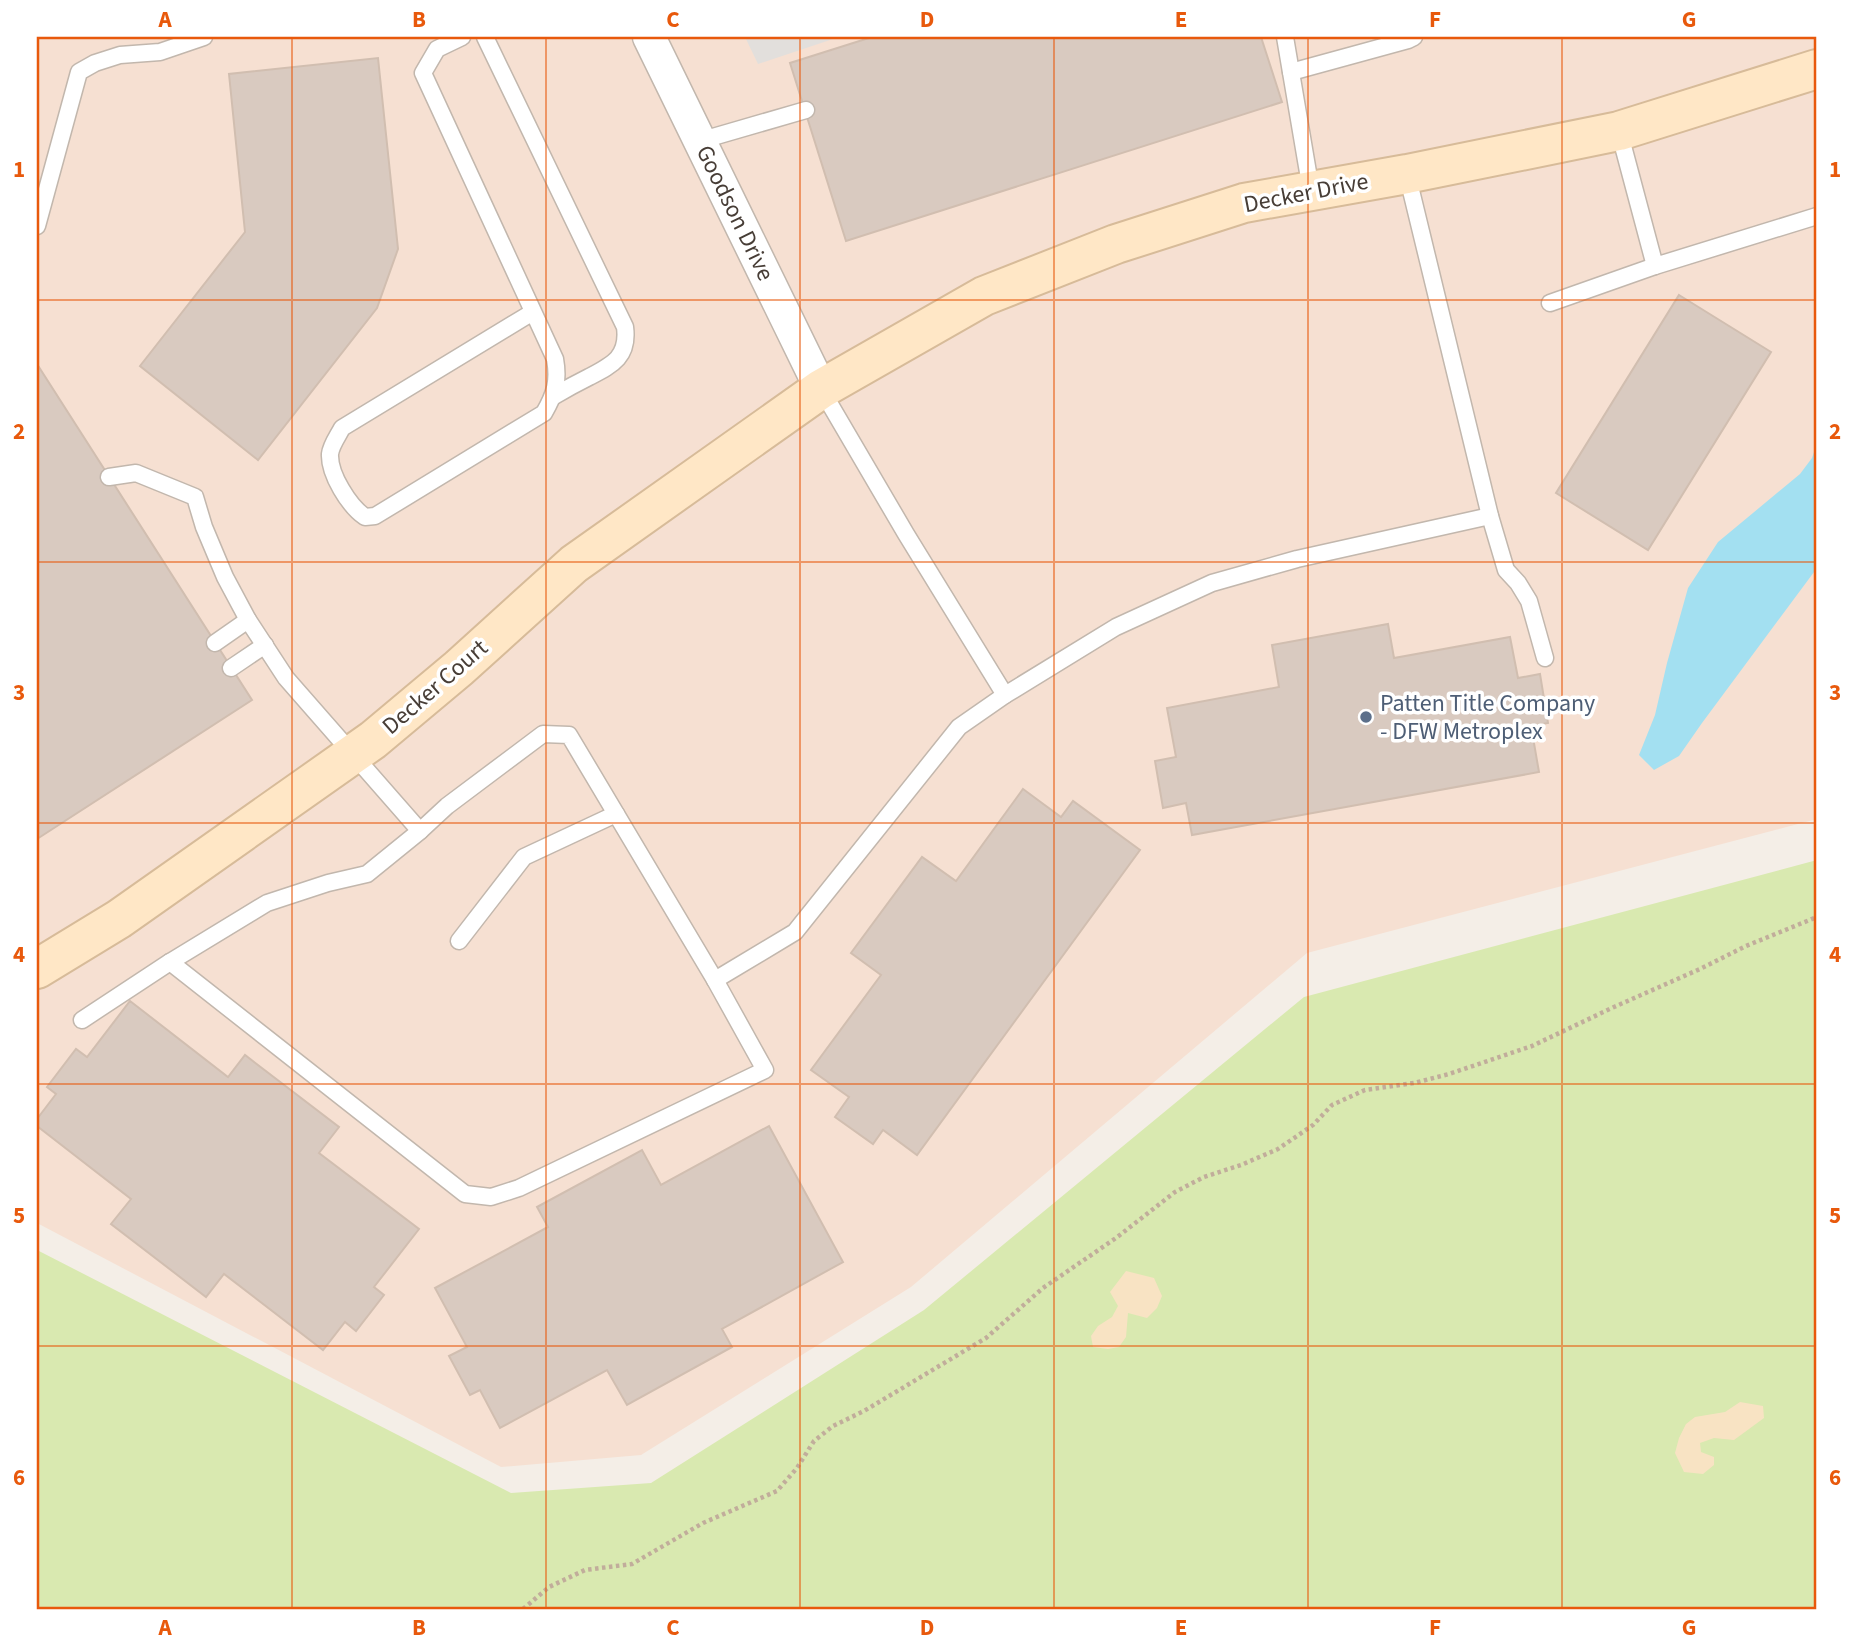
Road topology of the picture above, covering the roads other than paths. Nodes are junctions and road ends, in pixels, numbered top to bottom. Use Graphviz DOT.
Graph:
graph roads {
  1 [pos="204,37"];
  2 [pos="462,37"];
  3 [pos="485,37"];
  4 [pos="649,37"];
  5 [pos="1285,37"];
  6 [pos="1414,37"];
  7 [pos="1817,69"];
  8 [pos="1291,72"];
  9 [pos="806,110"];
  10 [pos="1619,131"];
  11 [pos="699,141"];
  12 [pos="1407,174"];
  13 [pos="1311,190"];
  14 [pos="1817,216"];
  15 [pos="37,226"];
  16 [pos="1656,266"];
  17 [pos="1550,303"];
  18 [pos="533,312"];
  19 [pos="821,389"];
  20 [pos="554,396"];
  21 [pos="109,477"];
  22 [pos="1490,516"];
  23 [pos="248,620"];
  24 [pos="215,643"];
  25 [pos="265,645"];
  26 [pos="1545,658"];
  27 [pos="231,668"];
  28 [pos="1005,695"];
  29 [pos="352,754"];
  30 [pos="616,814"];
  31 [pos="420,831"];
  32 [pos="459,940"];
  33 [pos="170,962"];
  34 [pos="37,969"];
  35 [pos="715,980"];
  36 [pos="82,1020"];
  1 -- 15 [label="lane"];
  2 -- 18 [label="lane"];
  3 -- 20 [label="lane"];
  4 -- 11 [label="street, Goodson Drive"];
  5 -- 8 [label="lane"];
  6 -- 8 [label="lane"];
  7 -- 10 [label="street, Decker Drive"];
  8 -- 13 [label="lane"];
  9 -- 11 [label="lane"];
  10 -- 12 [label="street, Decker Drive"];
  10 -- 16 [label="lane"];
  11 -- 19 [label="street, Goodson Drive"];
  12 -- 13 [label="street, Decker Drive"];
  12 -- 22 [label="lane"];
  13 -- 19 [label="street, Decker Drive"];
  14 -- 16 [label="lane"];
  16 -- 17 [label="lane"];
  18 -- 20 [label="lane"];
  18 -- 20 [label="lane"];
  19 -- 28 [label="lane"];
  19 -- 29 [label="street, Decker Court"];
  21 -- 23 [label="lane"];
  22 -- 26 [label="lane"];
  22 -- 28 [label="lane"];
  23 -- 24 [label="lane"];
  23 -- 25 [label="lane"];
  25 -- 27 [label="lane"];
  25 -- 29 [label="lane"];
  28 -- 35 [label="lane"];
  29 -- 31 [label="lane"];
  29 -- 34 [label="street, Decker Court"];
  30 -- 31 [label="lane"];
  30 -- 32 [label="lane"];
  30 -- 35 [label="lane"];
  31 -- 33 [label="lane"];
  33 -- 35 [label="lane"];
  33 -- 36 [label="lane"];
}
